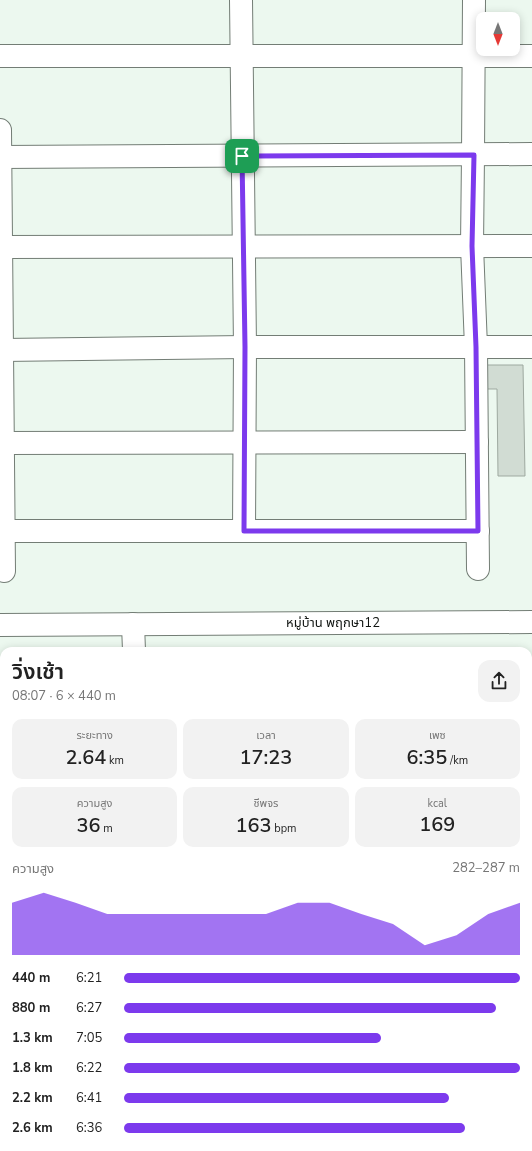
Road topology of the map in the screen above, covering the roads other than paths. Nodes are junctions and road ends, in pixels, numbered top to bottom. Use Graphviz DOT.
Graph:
graph roads {
  1 [pos="241,0"];
  2 [pos="474,0"];
  3 [pos="0,56"];
  4 [pos="241,56"];
  5 [pos="474,56"];
  6 [pos="532,56"];
  7 [pos="0,130"];
  8 [pos="532,154"];
  9 [pos="474,155"];
  10 [pos="242,156"];
  11 [pos="0,157"];
  12 [pos="472,246"];
  13 [pos="532,246"];
  14 [pos="0,247"];
  15 [pos="243,247"];
  16 [pos="245,347"];
  17 [pos="476,347"];
  18 [pos="532,347"];
  19 [pos="2,350"];
  20 [pos="1,442"];
  21 [pos="245,442"];
  22 [pos="477,442"];
  23 [pos="2,531"];
  24 [pos="244,531"];
  25 [pos="478,531"];
  26 [pos="478,569"];
  27 [pos="4,571"];
  28 [pos="532,622"];
  29 [pos="133,624"];
  30 [pos="0,626"];
  31 [pos="134,647"];
  1 -- 4 [label="street"];
  2 -- 5 [label="street"];
  3 -- 4 [label="street"];
  4 -- 5 [label="street"];
  4 -- 10 [label="street"];
  5 -- 6 [label="street"];
  5 -- 9 [label="street"];
  7 -- 11 [label="street"];
  8 -- 9 [label="street"];
  9 -- 10 [label="street"];
  9 -- 12 [label="street"];
  10 -- 11 [label="street"];
  10 -- 15 [label="street"];
  11 -- 14 [label="street"];
  12 -- 13 [label="street"];
  12 -- 15 [label="street"];
  12 -- 17 [label="street"];
  14 -- 15 [label="street"];
  14 -- 19 [label="street"];
  15 -- 16 [label="street"];
  16 -- 17 [label="street"];
  16 -- 19 [label="street"];
  16 -- 21 [label="street"];
  17 -- 18 [label="street"];
  17 -- 22 [label="street"];
  19 -- 20 [label="street"];
  20 -- 21 [label="street"];
  20 -- 23 [label="street"];
  21 -- 22 [label="street"];
  21 -- 24 [label="street"];
  22 -- 25 [label="street"];
  23 -- 24 [label="street"];
  23 -- 27 [label="street"];
  24 -- 25 [label="street"];
  25 -- 26 [label="street"];
  28 -- 29 [label="street, หมู่บ้าน พฤกษา12"];
  29 -- 30 [label="street, หมู่บ้าน พฤกษา12"];
  29 -- 31 [label="street"];
}
